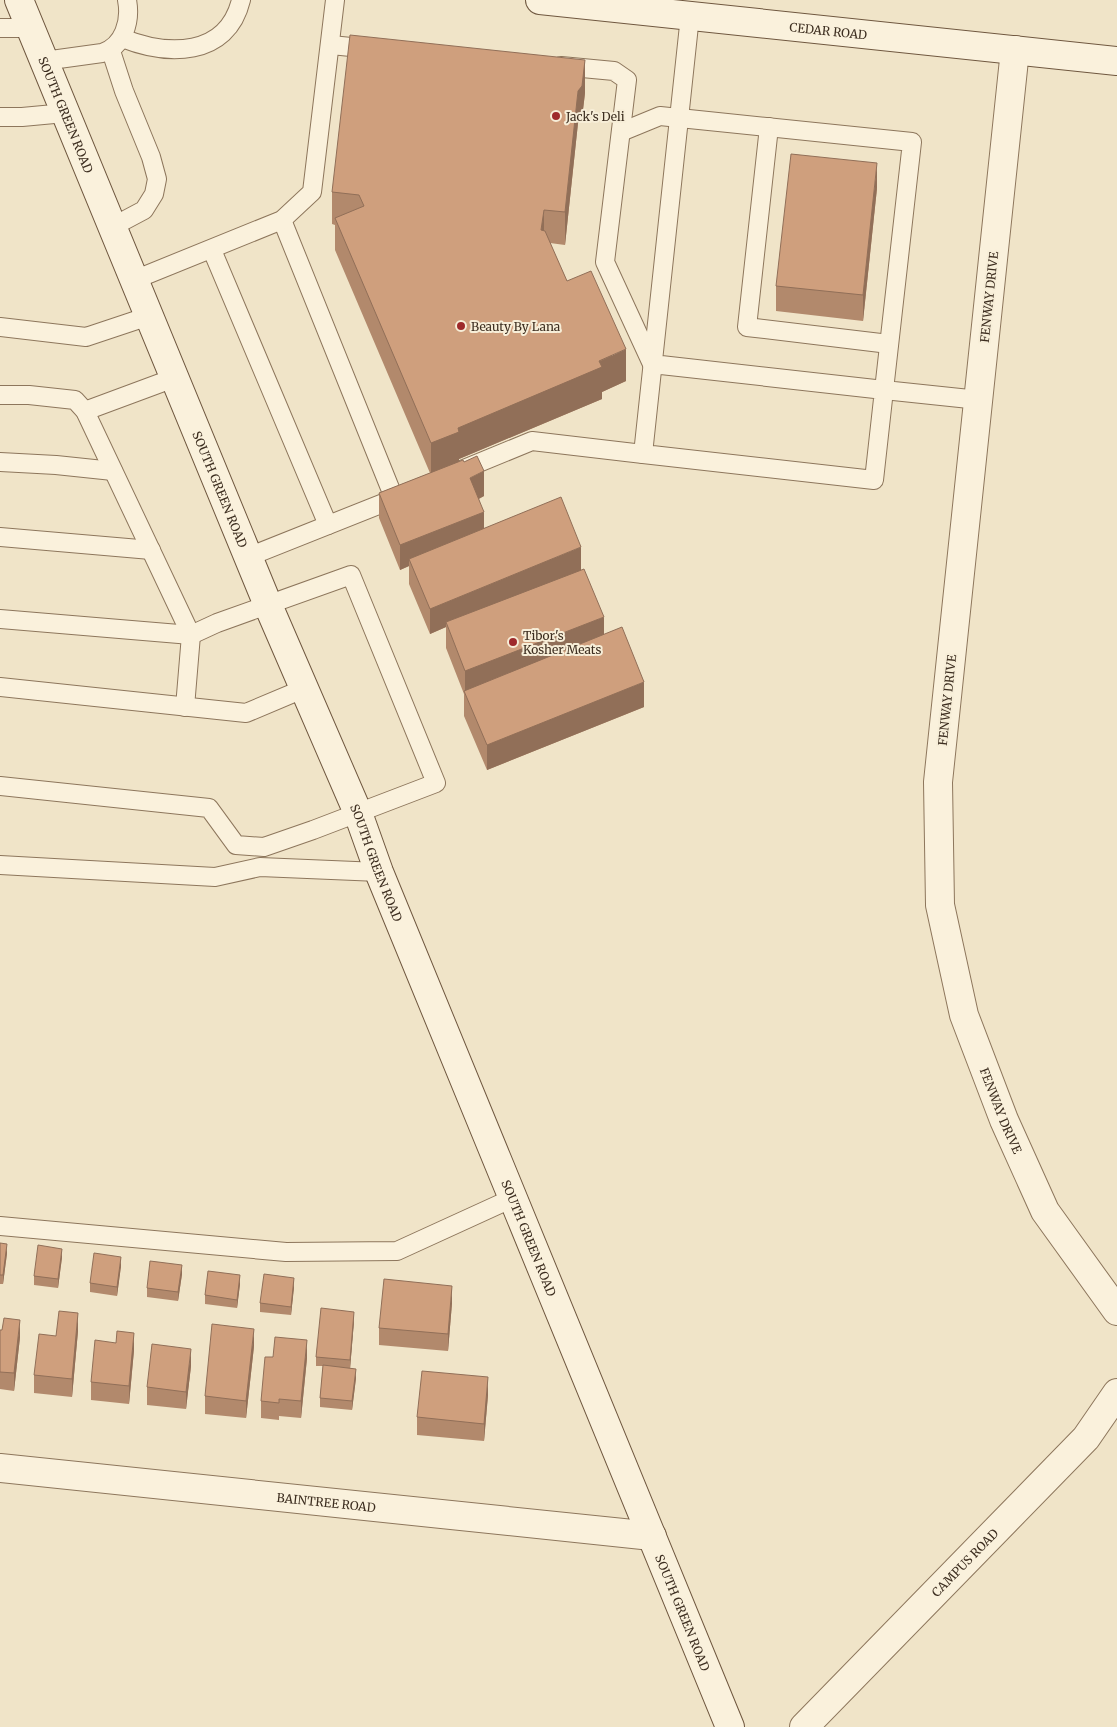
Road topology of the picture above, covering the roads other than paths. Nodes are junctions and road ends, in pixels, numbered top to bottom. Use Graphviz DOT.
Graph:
graph roads {
  1 [pos="19,0"];
  2 [pos="127,0"];
  3 [pos="241,0"];
  4 [pos="335,0"];
  5 [pos="540,0"];
  6 [pos="690,16"];
  7 [pos="0,28"];
  8 [pos="30,28"];
  9 [pos="116,44"];
  10 [pos="331,45"];
  11 [pos="1015,50"];
  12 [pos="389,51"];
  13 [pos="44,61"];
  14 [pos="1117,61"];
  15 [pos="545,65"];
  16 [pos="65,113"];
  17 [pos="0,117"];
  18 [pos="679,118"];
  19 [pos="769,127"];
  20 [pos="621,132"];
  21 [pos="282,220"];
  22 [pos="112,227"];
  23 [pos="212,250"];
  24 [pos="134,280"];
  25 [pos="149,316"];
  26 [pos="0,327"];
  27 [pos="889,344"];
  28 [pos="652,364"];
  29 [pos="174,378"];
  30 [pos="884,390"];
  31 [pos="0,395"];
  32 [pos="978,400"];
  33 [pos="85,411"];
  34 [pos="643,454"];
  35 [pos="0,462"];
  36 [pos="114,471"];
  37 [pos="440,480"];
  38 [pos="412,491"];
  39 [pos="394,498"];
  40 [pos="328,525"];
  41 [pos="0,537"];
  42 [pos="151,550"];
  43 [pos="248,557"];
  44 [pos="268,605"];
  45 [pos="0,619"];
  46 [pos="191,635"];
  47 [pos="0,688"];
  48 [pos="303,689"];
  49 [pos="185,707"];
  50 [pos="0,786"];
  51 [pos="358,814"];
  52 [pos="0,865"];
  53 [pos="378,872"];
  54 [pos="513,1198"];
  55 [pos="0,1226"];
  56 [pos="1117,1311"];
  57 [pos="1117,1393"];
  58 [pos="0,1468"];
  59 [pos="652,1536"];
  60 [pos="730,1727"];
  61 [pos="804,1727"];
  1 -- 8 [label="main road, SOUTH GREEN ROAD"];
  2 -- 9 [label="lane"];
  3 -- 9 [label="lane"];
  4 -- 10 [label="lane"];
  5 -- 6 [label="main road, CEDAR ROAD"];
  6 -- 11 [label="main road, CEDAR ROAD"];
  6 -- 18 [label="lane"];
  7 -- 8 [label="lane"];
  8 -- 13 [label="main road, SOUTH GREEN ROAD"];
  9 -- 13 [label="lane"];
  9 -- 22 [label="lane"];
  10 -- 12 [label="lane"];
  10 -- 21 [label="lane"];
  11 -- 14 [label="main road, CEDAR ROAD"];
  11 -- 32 [label="main road, FENWAY DRIVE"];
  13 -- 16 [label="main road, SOUTH GREEN ROAD"];
  15 -- 20 [label="lane"];
  16 -- 17 [label="lane"];
  16 -- 22 [label="main road, SOUTH GREEN ROAD"];
  18 -- 19 [label="lane"];
  18 -- 20 [label="lane"];
  18 -- 28 [label="lane"];
  19 -- 27 [label="lane"];
  19 -- 27 [label="lane"];
  20 -- 28 [label="lane"];
  21 -- 23 [label="lane"];
  21 -- 39 [label="lane"];
  22 -- 24 [label="main road, SOUTH GREEN ROAD"];
  23 -- 24 [label="lane"];
  23 -- 40 [label="lane"];
  24 -- 25 [label="main road, SOUTH GREEN ROAD"];
  25 -- 26 [label="lane"];
  25 -- 29 [label="main road, SOUTH GREEN ROAD"];
  27 -- 30 [label="lane"];
  28 -- 30 [label="lane"];
  28 -- 34 [label="lane"];
  29 -- 33 [label="lane"];
  29 -- 43 [label="main road, SOUTH GREEN ROAD"];
  30 -- 32 [label="lane"];
  30 -- 34 [label="lane"];
  31 -- 33 [label="lane"];
  32 -- 56 [label="main road, FENWAY DRIVE"];
  33 -- 36 [label="lane"];
  34 -- 37 [label="lane"];
  35 -- 36 [label="lane"];
  36 -- 42 [label="lane"];
  38 -- 39 [label="lane"];
  39 -- 40 [label="lane"];
  40 -- 43 [label="lane"];
  41 -- 42 [label="lane"];
  42 -- 46 [label="lane"];
  43 -- 44 [label="main road, SOUTH GREEN ROAD"];
  44 -- 46 [label="lane"];
  44 -- 48 [label="main road, SOUTH GREEN ROAD"];
  44 -- 51 [label="lane"];
  45 -- 46 [label="lane"];
  46 -- 49 [label="lane"];
  47 -- 49 [label="lane"];
  48 -- 49 [label="lane"];
  48 -- 51 [label="main road, SOUTH GREEN ROAD"];
  50 -- 51 [label="lane"];
  51 -- 53 [label="main road, SOUTH GREEN ROAD"];
  52 -- 53 [label="lane"];
  53 -- 54 [label="main road, SOUTH GREEN ROAD"];
  54 -- 55 [label="lane"];
  54 -- 59 [label="main road, SOUTH GREEN ROAD"];
  57 -- 61 [label="main road, CAMPUS ROAD"];
  58 -- 59 [label="main road, BAINTREE ROAD"];
  59 -- 60 [label="main road, SOUTH GREEN ROAD"];
}
